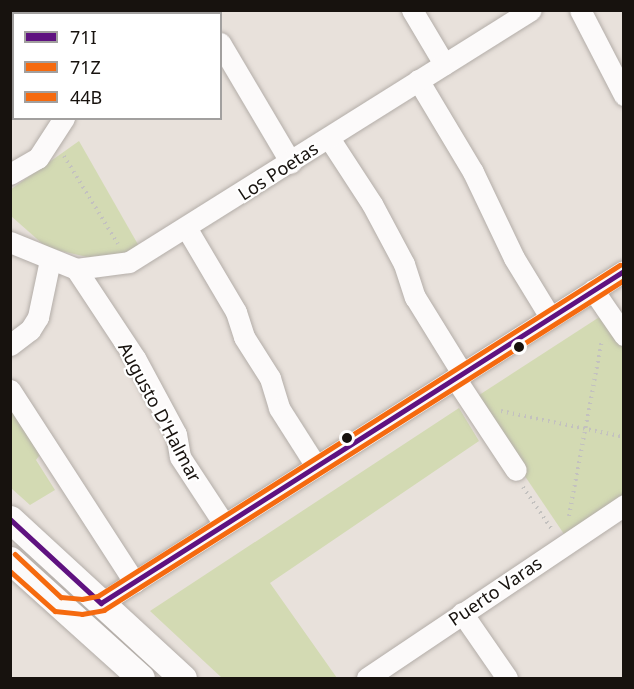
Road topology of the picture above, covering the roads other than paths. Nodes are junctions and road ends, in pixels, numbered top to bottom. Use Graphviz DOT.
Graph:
graph roads {
  1 [pos="412,10"];
  2 [pos="530,10"];
  3 [pos="580,10"];
  4 [pos="222,46"];
  5 [pos="444,64"];
  6 [pos="418,80"];
  7 [pos="624,95"];
  8 [pos="63,120"];
  9 [pos="329,138"];
  10 [pos="291,163"];
  11 [pos="10,174"];
  12 [pos="187,229"];
  13 [pos="10,243"];
  14 [pos="50,260"];
  15 [pos="76,269"];
  16 [pos="624,271"];
  17 [pos="593,290"];
  18 [pos="550,317"];
  19 [pos="624,335"];
  20 [pos="10,345"];
  21 [pos="458,375"];
  22 [pos="10,390"];
  23 [pos="316,466"];
  24 [pos="516,470"];
  25 [pos="624,505"];
  26 [pos="10,519"];
  27 [pos="224,524"];
  28 [pos="11,563"];
  29 [pos="65,569"];
  30 [pos="134,582"];
  31 [pos="101,603"];
  32 [pos="58,604"];
  33 [pos="462,613"];
  34 [pos="113,653"];
  35 [pos="141,678"];
  36 [pos="183,678"];
  37 [pos="367,678"];
  38 [pos="507,678"];
  1 -- 5 [label="street"];
  2 -- 5 [label="street, Los Poetas"];
  3 -- 7 [label="street"];
  4 -- 10 [label="street"];
  5 -- 6 [label="street, Los Poetas"];
  6 -- 9 [label="street, Los Poetas"];
  6 -- 18 [label="street"];
  8 -- 11 [label="street"];
  9 -- 10 [label="street, Los Poetas"];
  9 -- 21 [label="street"];
  10 -- 12 [label="street, Los Poetas"];
  12 -- 15 [label="street, Los Poetas"];
  12 -- 23 [label="street"];
  13 -- 14 [label="street, Los Poetas"];
  14 -- 15 [label="street, Los Poetas"];
  14 -- 20 [label="street"];
  15 -- 27 [label="street, Augusto D'Halmar"];
  16 -- 17 [label="street"];
  17 -- 18 [label="street"];
  17 -- 19 [label="street"];
  18 -- 21 [label="street"];
  21 -- 23 [label="street"];
  21 -- 24 [label="street"];
  22 -- 30 [label="street"];
  23 -- 27 [label="street"];
  25 -- 33 [label="street, Puerto Varas"];
  26 -- 29 [label="main road"];
  27 -- 30 [label="street"];
  28 -- 29 [label="main road"];
  28 -- 32 [label="main road"];
  29 -- 31 [label="main road"];
  30 -- 31 [label="street"];
  31 -- 32 [label="main road"];
  31 -- 34 [label="main road"];
  31 -- 36 [label="main road"];
  32 -- 34 [label="main road"];
  33 -- 37 [label="street, Puerto Varas"];
  33 -- 38 [label="street"];
  34 -- 35 [label="main road"];
}
